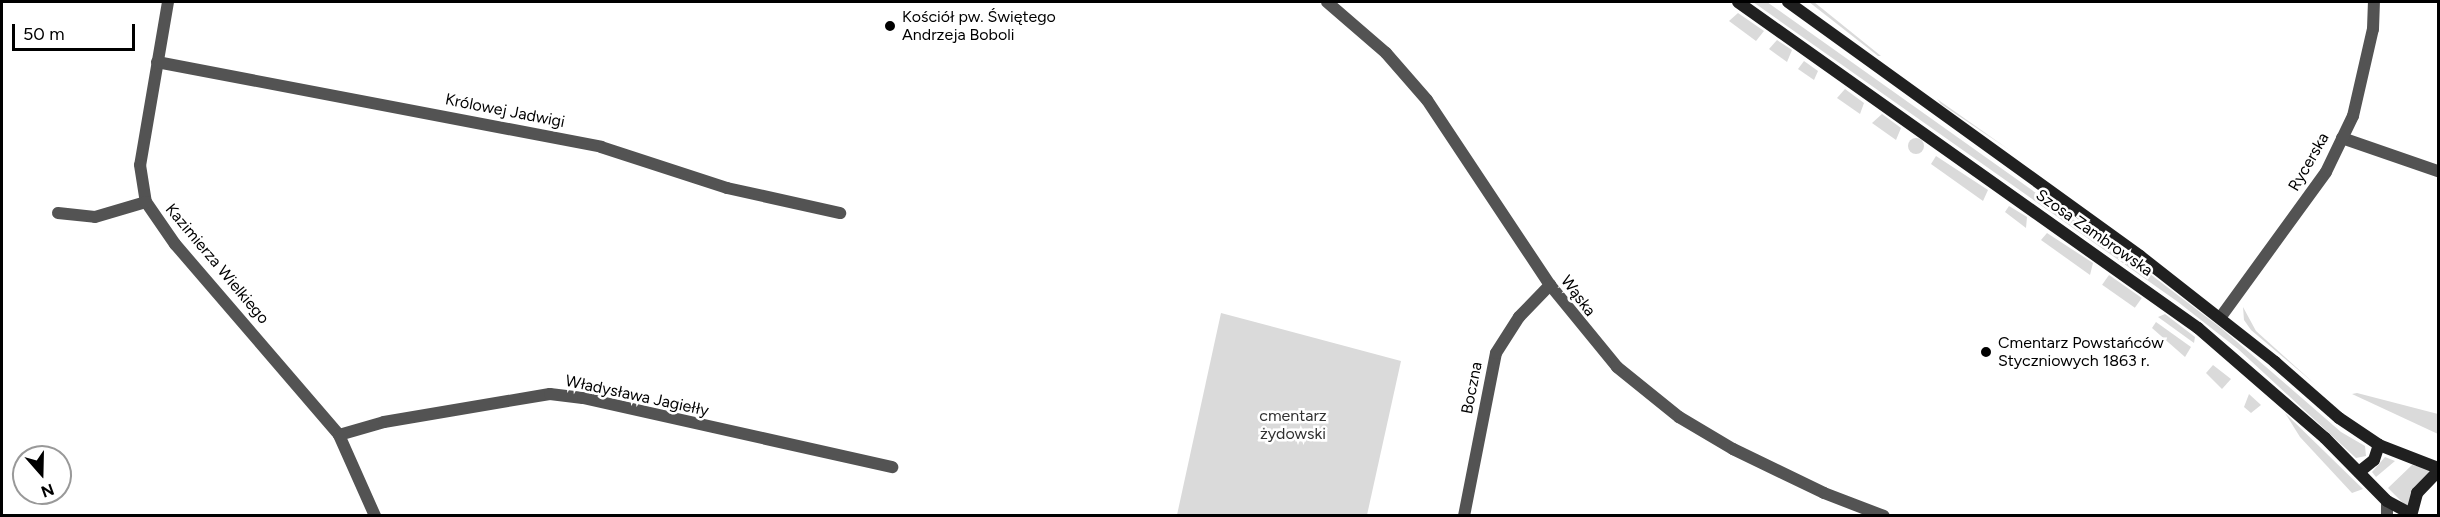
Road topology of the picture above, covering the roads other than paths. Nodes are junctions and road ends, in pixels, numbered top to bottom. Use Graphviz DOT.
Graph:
graph roads {
  1 [pos="168,2"];
  2 [pos="1327,2"];
  3 [pos="1738,2"];
  4 [pos="1788,2"];
  5 [pos="2374,2"];
  6 [pos="158,62"];
  7 [pos="2342,138"];
  8 [pos="2439,171"];
  9 [pos="146,202"];
  10 [pos="58,213"];
  11 [pos="840,213"];
  12 [pos="1550,285"];
  13 [pos="2220,318"];
  14 [pos="339,435"];
  15 [pos="2379,445"];
  16 [pos="2436,465"];
  17 [pos="892,467"];
  18 [pos="2359,472"];
  19 [pos="2386,501"];
  20 [pos="2410,515"];
  21 [pos="375,516"];
  22 [pos="1464,516"];
  23 [pos="1884,516"];
  24 [pos="2387,516"];
  1 -- 6 [label="street, Kazimierza Wielkiego"];
  2 -- 12 [label="street, Wąska"];
  3 -- 18 [label="main road, Szosa Zambrowska"];
  4 -- 13 [label="main road, Szosa Zambrowska"];
  5 -- 7 [label="street, Rycerska"];
  6 -- 9 [label="street, Kazimierza Wielkiego"];
  6 -- 11 [label="street, Królowej Jadwigi"];
  7 -- 8 [label="street"];
  7 -- 13 [label="street, Rycerska"];
  9 -- 10 [label="street"];
  9 -- 14 [label="street, Kazimierza Wielkiego"];
  12 -- 22 [label="street, Boczna"];
  12 -- 23 [label="street, Wąska"];
  13 -- 15 [label="main road, Szosa Zambrowska"];
  14 -- 17 [label="street, Władysława Jagiełły"];
  14 -- 21 [label="street, Kazimierza Wielkiego"];
  15 -- 16 [label="main road, Szosa Zambrowska"];
  15 -- 18 [label="main road"];
  16 -- 20 [label="main road"];
  18 -- 19 [label="main road, Szosa Zambrowska"];
  19 -- 20 [label="main road, Szosa Zambrowska"];
  19 -- 24 [label="street"];
}
